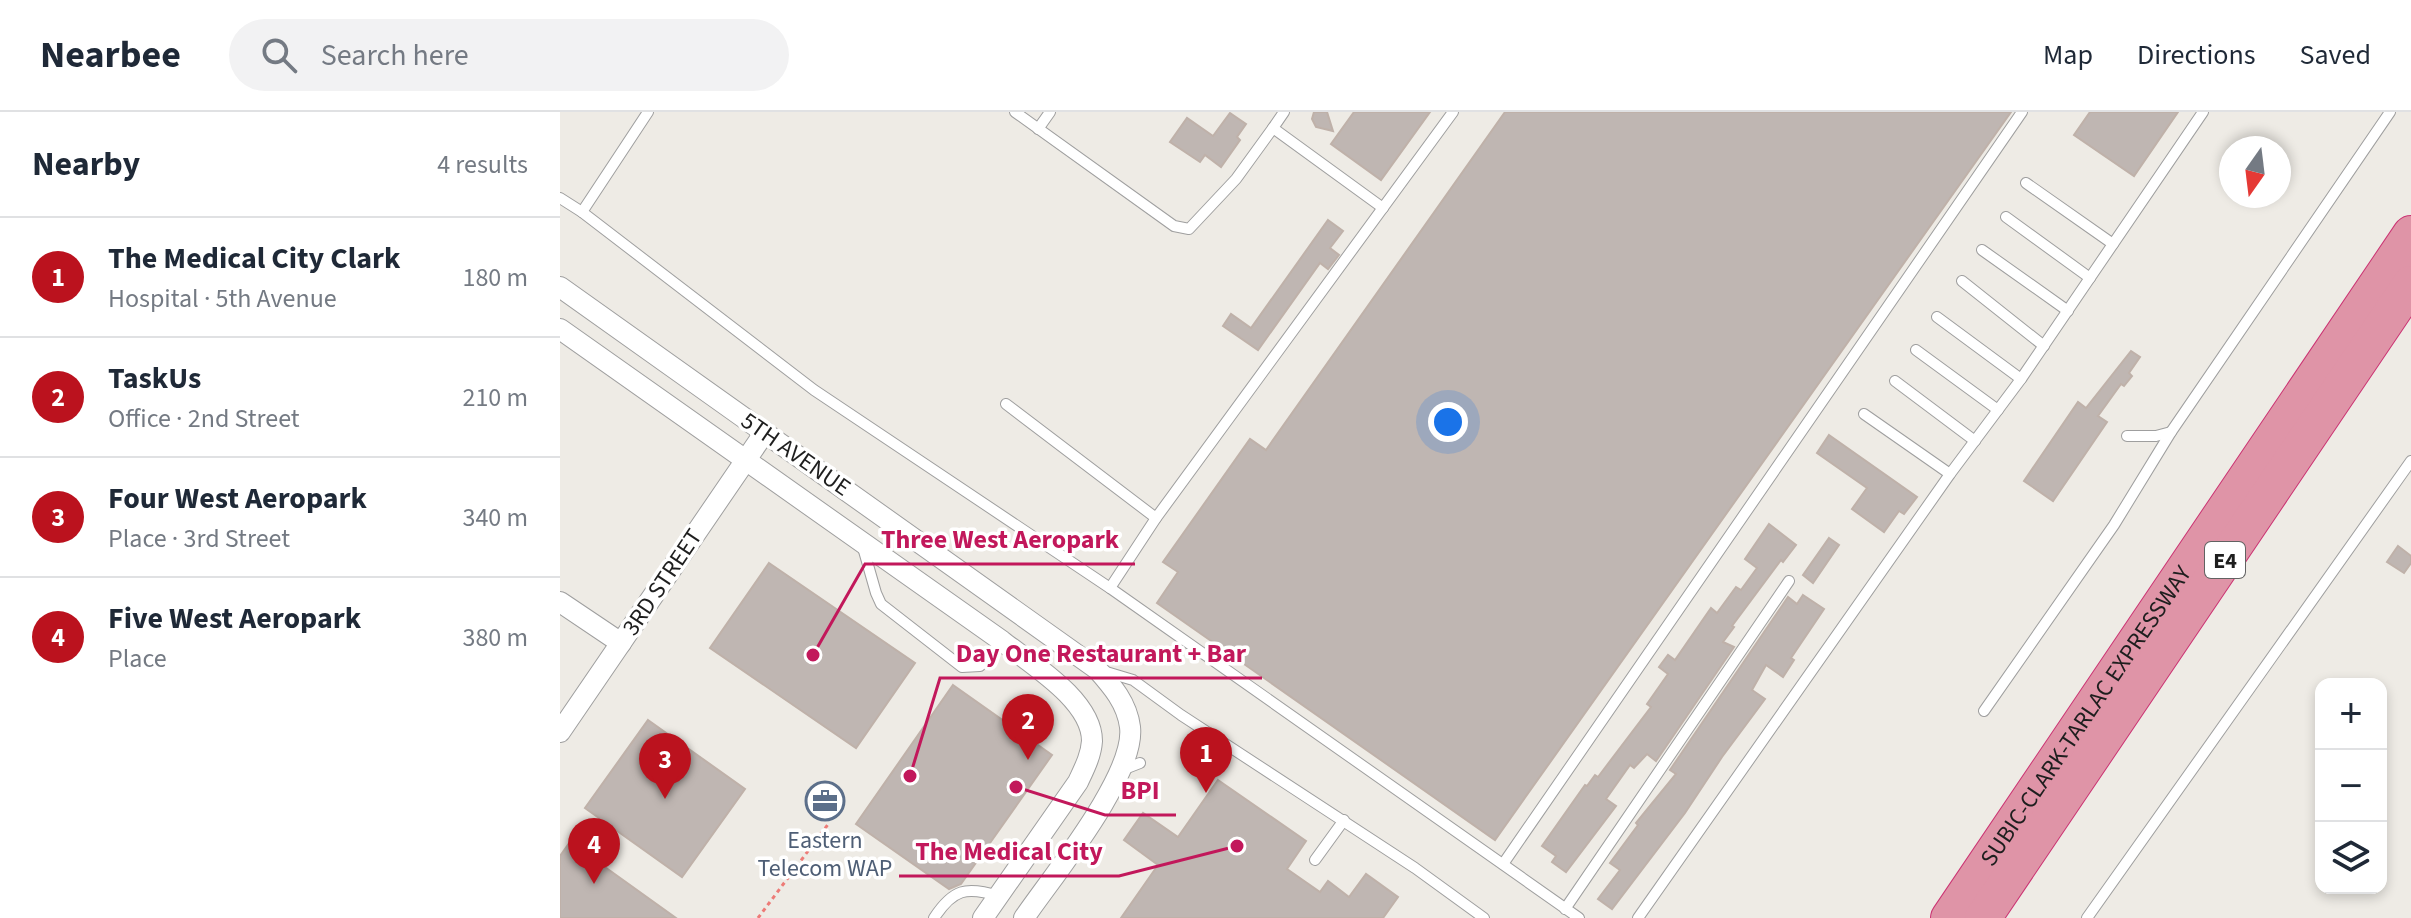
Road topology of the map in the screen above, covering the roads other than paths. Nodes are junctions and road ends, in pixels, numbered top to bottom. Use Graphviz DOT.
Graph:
graph roads {
  1 [pos="648,112"];
  2 [pos="1015,112"];
  3 [pos="1050,112"];
  4 [pos="1284,112"];
  5 [pos="1453,112"];
  6 [pos="2022,112"];
  7 [pos="2203,112"];
  8 [pos="2390,112"];
  9 [pos="1273,128"];
  10 [pos="1038,129"];
  11 [pos="2026,183"];
  12 [pos="560,198"];
  13 [pos="1383,208"];
  14 [pos="582,212"];
  15 [pos="2006,217"];
  16 [pos="2411,234"];
  17 [pos="2113,244"];
  18 [pos="1982,250"];
  19 [pos="2090,278"];
  20 [pos="1962,281"];
  21 [pos="2411,284"];
  22 [pos="560,287"];
  23 [pos="2068,311"];
  24 [pos="1937,317"];
  25 [pos="560,329"];
  26 [pos="2044,346"];
  27 [pos="1916,350"];
  28 [pos="2021,379"];
  29 [pos="1895,381"];
  30 [pos="1006,404"];
  31 [pos="1998,410"];
  32 [pos="1864,414"];
  33 [pos="765,432"];
  34 [pos="2171,432"];
  35 [pos="2127,436"];
  36 [pos="1975,441"];
  37 [pos="746,460"];
  38 [pos="2411,461"];
  39 [pos="1950,474"];
  40 [pos="1156,518"];
  41 [pos="861,542"];
  42 [pos="1789,581"];
  43 [pos="1110,588"];
  44 [pos="560,602"];
  45 [pos="1002,641"];
  46 [pos="621,643"];
  47 [pos="1097,669"];
  48 [pos="1984,711"];
  49 [pos="560,732"];
  50 [pos="1344,820"];
  51 [pos="1315,860"];
  52 [pos="1503,864"];
  53 [pos="999,896"];
  54 [pos="1565,909"];
  55 [pos="1025,916"];
  56 [pos="934,918"];
  57 [pos="983,918"];
  58 [pos="1484,918"];
  59 [pos="1579,918"];
  60 [pos="1638,918"];
  61 [pos="1949,918"];
  62 [pos="1983,918"];
  63 [pos="2087,918"];
  1 -- 14 [label="lane"];
  2 -- 10 [label="lane"];
  3 -- 10 [label="lane"];
  4 -- 9 [label="lane"];
  5 -- 13 [label="lane"];
  6 -- 52 [label="lane"];
  7 -- 17 [label="lane"];
  8 -- 34 [label="lane"];
  9 -- 10 [label="lane"];
  9 -- 13 [label="lane"];
  11 -- 17 [label="lane"];
  12 -- 14 [label="lane"];
  13 -- 40 [label="lane"];
  14 -- 43 [label="lane"];
  15 -- 19 [label="lane"];
  16 -- 61 [label="highway, SUBIC-CLARK-TARLAC EXPRESSWAY / E4"];
  17 -- 19 [label="lane"];
  18 -- 23 [label="lane"];
  19 -- 23 [label="lane"];
  20 -- 26 [label="lane"];
  21 -- 62 [label="highway, SUBIC-CLARK-TARLAC EXPRESSWAY / E4"];
  22 -- 33 [label="street, 5TH AVENUE"];
  23 -- 26 [label="lane"];
  24 -- 28 [label="lane"];
  25 -- 37 [label="street, 5TH AVENUE"];
  26 -- 28 [label="lane"];
  27 -- 31 [label="lane"];
  28 -- 31 [label="lane"];
  29 -- 36 [label="lane"];
  30 -- 40 [label="lane"];
  31 -- 36 [label="lane"];
  32 -- 39 [label="lane"];
  33 -- 37 [label="street, 3RD STREET"];
  33 -- 47 [label="street, 5TH AVENUE"];
  34 -- 35 [label="lane"];
  34 -- 48 [label="lane"];
  36 -- 39 [label="lane"];
  37 -- 41 [label="street, 5TH AVENUE"];
  37 -- 46 [label="street, 3RD STREET"];
  38 -- 63 [label="lane"];
  39 -- 60 [label="lane"];
  40 -- 43 [label="lane"];
  41 -- 45 [label="street, 5TH AVENUE"];
  41 -- 45 [label="lane"];
  42 -- 54 [label="lane"];
  43 -- 52 [label="lane"];
  44 -- 46 [label="street"];
  45 -- 53 [label="street, 5TH AVENUE"];
  46 -- 49 [label="street, 3RD STREET"];
  47 -- 50 [label="lane"];
  47 -- 55 [label="street, 5TH AVENUE"];
  50 -- 51 [label="lane"];
  50 -- 58 [label="lane"];
  52 -- 54 [label="lane"];
  53 -- 55 [label="street"];
  53 -- 56 [label="lane"];
  53 -- 57 [label="street"];
  54 -- 59 [label="lane"];
}
